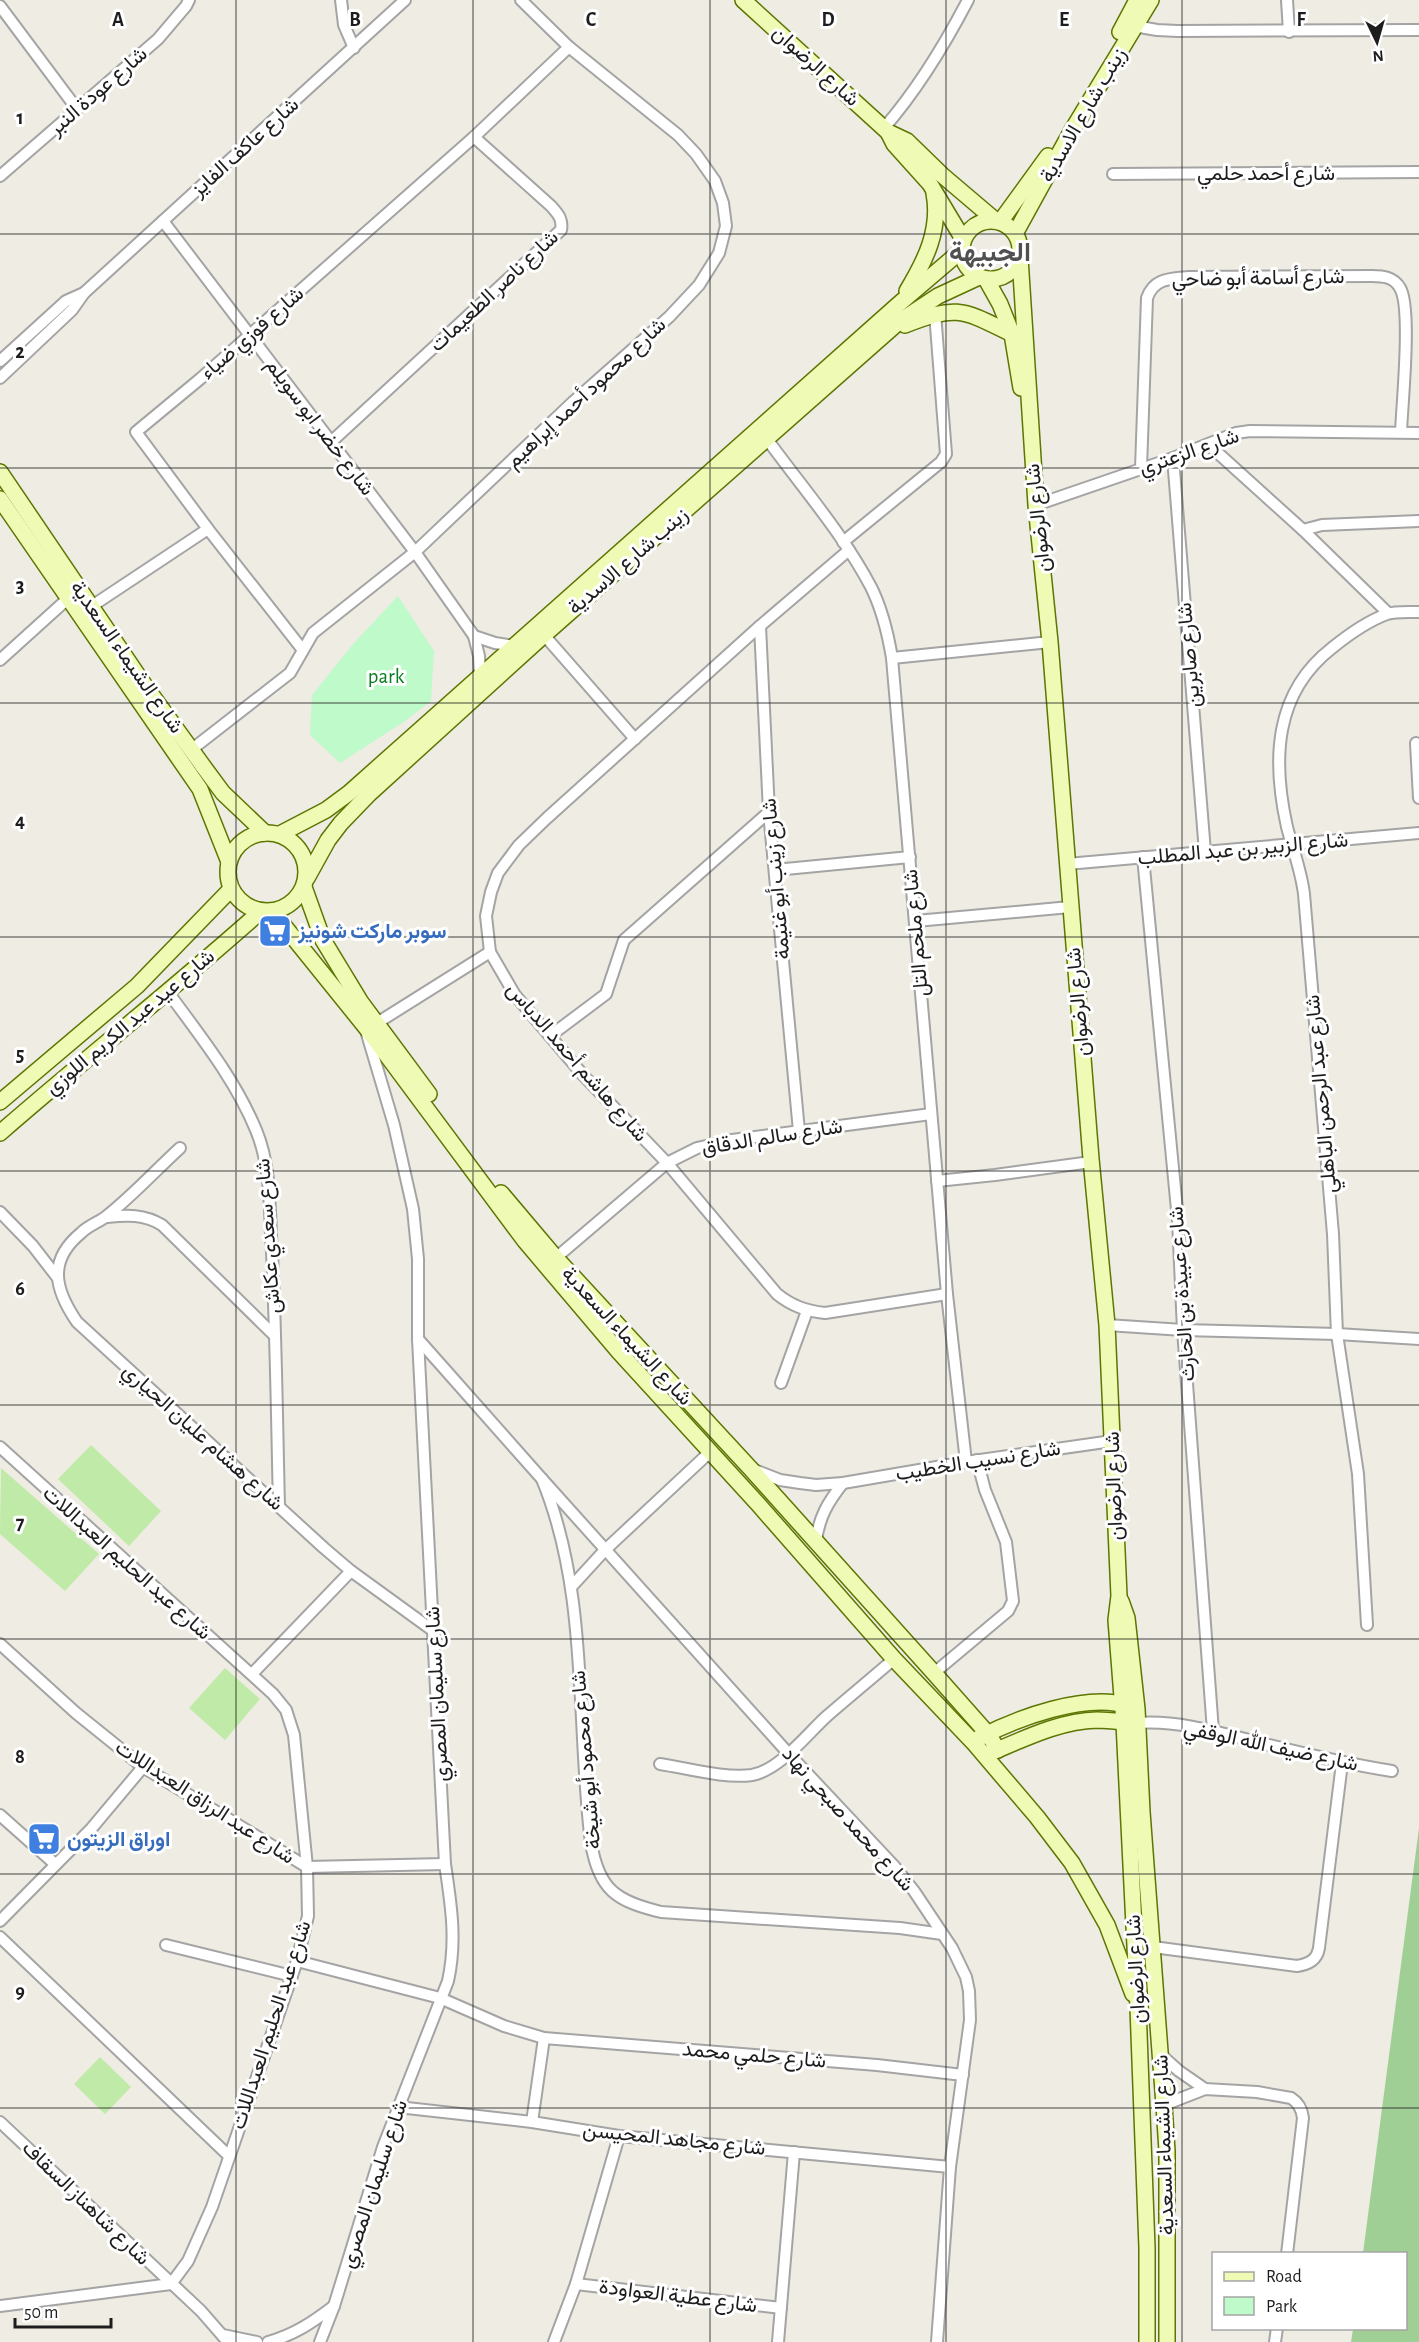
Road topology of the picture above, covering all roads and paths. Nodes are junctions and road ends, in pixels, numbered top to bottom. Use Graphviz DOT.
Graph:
graph roads {
  1 [pos="189,0"];
  2 [pos="341,0"];
  3 [pos="405,0"];
  4 [pos="521,0"];
  5 [pos="968,0"];
  6 [pos="1137,0"];
  7 [pos="1151,0"];
  8 [pos="1287,0"];
  9 [pos="748,2"];
  10 [pos="0,6"];
  11 [pos="1134,26"];
  12 [pos="1419,30"];
  13 [pos="1289,32"];
  14 [pos="569,47"];
  15 [pos="354,48"];
  16 [pos="77,109"];
  17 [pos="886,130"];
  18 [pos="474,137"];
  19 [pos="1419,172"];
  20 [pos="1113,174"];
  21 [pos="0,176"];
  22 [pos="930,184"];
  23 [pos="164,221"];
  24 [pos="998,221"];
  25 [pos="1016,232"];
  26 [pos="963,245"];
  27 [pos="1020,258"];
  28 [pos="983,278"];
  29 [pos="84,293"];
  30 [pos="900,303"];
  31 [pos="935,313"];
  32 [pos="888,332"];
  33 [pos="251,334"];
  34 [pos="1012,334"];
  35 [pos="0,361"];
  36 [pos="0,378"];
  37 [pos="1028,408"];
  38 [pos="1401,432"];
  39 [pos="1419,433"];
  40 [pos="767,439"];
  41 [pos="331,442"];
  42 [pos="1209,445"];
  43 [pos="1173,458"];
  44 [pos="1141,468"];
  45 [pos="0,472"];
  46 [pos="0,499"];
  47 [pos="1036,505"];
  48 [pos="1419,520"];
  49 [pos="208,529"];
  50 [pos="1303,530"];
  51 [pos="846,546"];
  52 [pos="415,552"];
  53 [pos="80,589"];
  54 [pos="68,599"];
  55 [pos="92,606"];
  56 [pos="1419,612"];
  57 [pos="1388,613"];
  58 [pos="760,626"];
  59 [pos="544,635"];
  60 [pos="474,636"];
  61 [pos="1050,642"];
  62 [pos="515,646"];
  63 [pos="302,649"];
  64 [pos="892,658"];
  65 [pos="0,660"];
  66 [pos="480,677"];
  67 [pos="635,739"];
  68 [pos="1416,743"];
  69 [pos="191,750"];
  70 [pos="1419,798"];
  71 [pos="769,812"];
  72 [pos="1419,833"];
  73 [pos="272,834"];
  74 [pos="1292,844"];
  75 [pos="1205,852"];
  76 [pos="910,857"];
  77 [pos="1143,857"];
  78 [pos="229,862"];
  79 [pos="1067,864"];
  80 [pos="775,870"];
  81 [pos="305,883"];
  82 [pos="231,889"];
  83 [pos="1070,907"];
  84 [pos="267,911"];
  85 [pos="916,921"];
  86 [pos="490,952"];
  87 [pos="168,992"];
  88 [pos="373,1027"];
  89 [pos="550,1036"];
  90 [pos="0,1102"];
  91 [pos="931,1114"];
  92 [pos="800,1131"];
  93 [pos="0,1133"];
  94 [pos="180,1148"];
  95 [pos="1091,1162"];
  96 [pos="667,1163"];
  97 [pos="937,1181"];
  98 [pos="0,1212"];
  99 [pos="106,1216"];
  100 [pos="551,1262"];
  101 [pos="57,1277"];
  102 [pos="947,1293"];
  103 [pos="807,1311"];
  104 [pos="1107,1325"];
  105 [pos="1183,1330"];
  106 [pos="1337,1334"];
  107 [pos="275,1336"];
  108 [pos="418,1339"];
  109 [pos="1419,1339"];
  110 [pos="781,1383"];
  111 [pos="1112,1441"];
  112 [pos="0,1447"];
  113 [pos="710,1452"];
  114 [pos="971,1461"];
  115 [pos="750,1468"];
  116 [pos="542,1479"];
  117 [pos="843,1483"];
  118 [pos="279,1507"];
  119 [pos="816,1541"];
  120 [pos="606,1550"];
  121 [pos="351,1571"];
  122 [pos="572,1586"];
  123 [pos="1119,1596"];
  124 [pos="1367,1625"];
  125 [pos="435,1632"];
  126 [pos="1,1648"];
  127 [pos="894,1659"];
  128 [pos="934,1673"];
  129 [pos="252,1674"];
  130 [pos="1121,1704"];
  131 [pos="1049,1712"];
  132 [pos="1137,1719"];
  133 [pos="1054,1728"];
  134 [pos="1213,1731"];
  135 [pos="988,1734"];
  136 [pos="973,1742"];
  137 [pos="788,1753"];
  138 [pos="991,1753"];
  139 [pos="1342,1763"];
  140 [pos="660,1764"];
  141 [pos="143,1767"];
  142 [pos="1392,1771"];
  143 [pos="0,1815"];
  144 [pos="55,1864"];
  145 [pos="445,1864"];
  146 [pos="307,1867"];
  147 [pos="0,1921"];
  148 [pos="942,1934"];
  149 [pos="0,1937"];
  150 [pos="166,1945"];
  151 [pos="1153,1947"];
  152 [pos="297,1961"];
  153 [pos="292,1976"];
  154 [pos="440,1998"];
  155 [pos="1138,2007"];
  156 [pos="544,2038"];
  157 [pos="1161,2055"];
  158 [pos="963,2075"];
  159 [pos="1205,2089"];
  160 [pos="1164,2105"];
  161 [pos="398,2107"];
  162 [pos="0,2121"];
  163 [pos="532,2122"];
  164 [pos="619,2136"];
  165 [pos="794,2152"];
  166 [pos="229,2156"];
  167 [pos="950,2167"];
  168 [pos="1147,2248"];
  169 [pos="1168,2248"];
  170 [pos="1287,2252"];
  171 [pos="171,2284"];
  172 [pos="576,2284"];
  173 [pos="1146,2302"];
  174 [pos="1168,2302"];
  175 [pos="0,2306"];
  176 [pos="334,2306"];
  177 [pos="781,2308"];
  178 [pos="228,2340"];
  179 [pos="257,2342"];
  180 [pos="268,2342"];
  181 [pos="320,2342"];
  182 [pos="554,2342"];
  183 [pos="778,2342"];
  184 [pos="937,2342"];
  185 [pos="1147,2342"];
  186 [pos="1167,2342"];
  1 -- 16 [label="street, شارع عودة النبر"];
  2 -- 15 [label="street"];
  3 -- 15 [label="street, شارع عاكف الفايز"];
  4 -- 14 [label="street, شارع محمود أحمد إبراهيم"];
  5 -- 17 [label="street"];
  6 -- 24 [label="street, زينب شارع الاسدية"];
  7 -- 11 [label="street, زينب شارع الاسدية"];
  8 -- 13 [label="street"];
  9 -- 17 [label="street, شارع الرضوان"];
  10 -- 16 [label="street"];
  11 -- 13 [label="street"];
  11 -- 25 [label="street, زينب شارع الاسدية"];
  12 -- 13 [label="street"];
  14 -- 18 [label="street, شارع فوزي ضياء"];
  14 -- 52 [label="street, شارع محمود أحمد إبراهيم"];
  15 -- 23 [label="street, شارع عاكف الفايز"];
  16 -- 21 [label="street, شارع عودة النبر"];
  17 -- 22 [label="street, شارع الرضوان"];
  17 -- 24 [label="street, شارع الرضوان"];
  18 -- 33 [label="street, شارع فوزي ضياء"];
  18 -- 41 [label="street, شارع ناصر الطعيمات"];
  19 -- 20 [label="street, شارع أحمد حلمي"];
  22 -- 26 [label="street, شارع الرضوان"];
  22 -- 30 [label="street"];
  23 -- 29 [label="street, شارع عاكف الفايز"];
  23 -- 33 [label="street, شارع خضر ابو سويلم"];
  24 -- 25 [label="street"];
  24 -- 26 [label="street"];
  25 -- 27 [label="street"];
  26 -- 28 [label="street"];
  26 -- 30 [label="street, زينب شارع الاسدية"];
  27 -- 28 [label="street"];
  27 -- 37 [label="street, شارع الرضوان"];
  28 -- 32 [label="street, زينب شارع الاسدية"];
  28 -- 34 [label="street, شارع الرضوان"];
  29 -- 35 [label="street, شارع عاكف الفايز"];
  29 -- 36 [label="street, شارع عاكف الفايز"];
  30 -- 62 [label="street, زينب شارع الاسدية"];
  31 -- 32 [label="street"];
  31 -- 34 [label="street"];
  31 -- 51 [label="street, شارع هاشم أحمد الدباس"];
  32 -- 40 [label="street, زينب شارع الاسدية"];
  33 -- 41 [label="street, شارع خضر ابو سويلم"];
  33 -- 49 [label="street, شارع فوزي ضياء"];
  34 -- 37 [label="street, شارع الرضوان"];
  37 -- 47 [label="street, شارع الرضوان"];
  38 -- 39 [label="street, شارع الزعتري"];
  38 -- 42 [label="street, شارع الزعتري"];
  38 -- 44 [label="street, شارع أسامة أبو ضاحي"];
  40 -- 51 [label="street, شارع ملحم التل"];
  40 -- 59 [label="street, زينب شارع الاسدية"];
  41 -- 52 [label="street, شارع خضر ابو سويلم"];
  42 -- 43 [label="street, شارع الزعتري"];
  42 -- 50 [label="street"];
  43 -- 44 [label="street, شارع الزعتري"];
  43 -- 75 [label="street, شارع صابرين"];
  44 -- 47 [label="street, شارع الزعتري"];
  45 -- 53 [label="street, شارع الشيماء السعدية"];
  46 -- 54 [label="street, شارع الشيماء السعدية"];
  47 -- 61 [label="street, شارع الرضوان"];
  48 -- 50 [label="street"];
  49 -- 55 [label="street"];
  49 -- 63 [label="street, شارع فوزي ضياء"];
  50 -- 57 [label="street"];
  51 -- 58 [label="street, شارع هاشم أحمد الدباس"];
  51 -- 64 [label="street, شارع ملحم التل"];
  52 -- 60 [label="street, شارع خضر ابو سويلم"];
  52 -- 63 [label="street, شارع محمود أحمد إبراهيم"];
  53 -- 54 [label="street"];
  53 -- 55 [label="street, شارع الشيماء السعدية"];
  54 -- 65 [label="street"];
  54 -- 78 [label="street, شارع الشيماء السعدية"];
  55 -- 69 [label="street, شارع الشيماء السعدية"];
  56 -- 57 [label="street"];
  57 -- 74 [label="street, شارع عبد الرحمن الباهلي"];
  58 -- 67 [label="street, شارع هاشم أحمد الدباس"];
  58 -- 71 [label="street, شارع زينب أبو غنيمة"];
  59 -- 67 [label="street"];
  59 -- 81 [label="street, زينب شارع الاسدية"];
  60 -- 62 [label="street"];
  60 -- 66 [label="street, شارع خضر ابو سويلم"];
  61 -- 64 [label="street"];
  61 -- 79 [label="street, شارع الرضوان"];
  62 -- 66 [label="street, زينب شارع الاسدية"];
  63 -- 69 [label="street, شارع محمود أحمد إبراهيم"];
  64 -- 76 [label="street, شارع ملحم التل"];
  66 -- 73 [label="street, زينب شارع الاسدية"];
  67 -- 86 [label="street, شارع هاشم أحمد الدباس"];
  68 -- 70 [label="street"];
  69 -- 73 [label="street, شارع الشيماء السعدية"];
  71 -- 80 [label="street, شارع زينب أبو غنيمة"];
  71 -- 89 [label="street"];
  72 -- 74 [label="street, شارع الزبير بن عبد المطلب"];
  73 -- 78 [label="street"];
  73 -- 81 [label="street"];
  74 -- 75 [label="street, شارع الزبير بن عبد المطلب"];
  74 -- 106 [label="street, شارع عبد الرحمن الباهلي"];
  75 -- 77 [label="street, شارع الزبير بن عبد المطلب"];
  76 -- 80 [label="street"];
  76 -- 85 [label="street, شارع ملحم التل"];
  77 -- 79 [label="street, شارع الزبير بن عبد المطلب"];
  77 -- 105 [label="street, شارع عبيدة بن الحارث"];
  78 -- 82 [label="street"];
  79 -- 83 [label="street, شارع الرضوان"];
  80 -- 92 [label="street, شارع زينب أبو غنيمة"];
  81 -- 84 [label="street"];
  81 -- 88 [label="street, شارع الشيماء السعدية"];
  82 -- 84 [label="street"];
  82 -- 90 [label="street, شارع عيد عبد الكريم اللوزي"];
  83 -- 85 [label="street"];
  83 -- 95 [label="street, شارع الرضوان"];
  84 -- 87 [label="street, شارع عيد عبد الكريم اللوزي"];
  84 -- 88 [label="street, شارع الشيماء السعدية"];
  85 -- 91 [label="street, شارع ملحم التل"];
  86 -- 88 [label="street"];
  86 -- 89 [label="street, شارع هاشم أحمد الدباس"];
  87 -- 93 [label="street, شارع عيد عبد الكريم اللوزي"];
  87 -- 107 [label="street, شارع سعدي عكاش"];
  88 -- 100 [label="street, شارع الشيماء السعدية"];
  88 -- 108 [label="street, شارع سليمان المصري"];
  89 -- 96 [label="street, شارع هاشم أحمد الدباس"];
  91 -- 92 [label="street, شارع سالم الدقاق"];
  91 -- 97 [label="street, شارع ملحم التل"];
  92 -- 96 [label="street, شارع سالم الدقاق"];
  94 -- 99 [label="street"];
  95 -- 97 [label="street"];
  95 -- 104 [label="street, شارع الرضوان"];
  96 -- 100 [label="street, شارع سالم الدقاق"];
  96 -- 103 [label="street, شارع هاشم أحمد الدباس"];
  97 -- 102 [label="street, شارع ملحم التل"];
  98 -- 101 [label="street"];
  99 -- 101 [label="street"];
  99 -- 107 [label="street"];
  100 -- 113 [label="street, شارع الشيماء السعدية"];
  100 -- 115 [label="street, شارع الشيماء السعدية"];
  101 -- 118 [label="street, شارع هشام عليان الحياري"];
  102 -- 103 [label="street, شارع هاشم أحمد الدباس"];
  102 -- 114 [label="street, شارع ملحم التل"];
  103 -- 110 [label="street"];
  104 -- 105 [label="street"];
  104 -- 111 [label="street, شارع الرضوان"];
  105 -- 106 [label="street"];
  105 -- 134 [label="street, شارع عبيدة بن الحارث"];
  106 -- 109 [label="street"];
  106 -- 124 [label="street, شارع عبد الرحمن الباهلي"];
  107 -- 118 [label="street, شارع سعدي عكاش"];
  108 -- 116 [label="street, شارع محمود أبو شيخة"];
  108 -- 125 [label="street, شارع سليمان المصري"];
  111 -- 114 [label="street, شارع نسيب الخطيب"];
  111 -- 123 [label="street, شارع الرضوان"];
  112 -- 129 [label="street, شارع عبد الحليم العبداللات"];
  113 -- 120 [label="street"];
  113 -- 127 [label="street, شارع الشيماء السعدية"];
  114 -- 117 [label="street, شارع نسيب الخطيب"];
  114 -- 128 [label="street, شارع ملحم التل"];
  115 -- 117 [label="street, شارع نسيب الخطيب"];
  115 -- 119 [label="street, شارع الشيماء السعدية"];
  116 -- 120 [label="street, شارع محمد صبحي نهاد"];
  116 -- 122 [label="street, شارع محمود أبو شيخة"];
  117 -- 119 [label="street"];
  118 -- 121 [label="street, شارع هشام عليان الحياري"];
  119 -- 128 [label="street, شارع الشيماء السعدية"];
  120 -- 122 [label="street"];
  120 -- 137 [label="street, شارع محمد صبحي نهاد"];
  121 -- 125 [label="street, شارع هشام عليان الحياري"];
  121 -- 129 [label="street"];
  122 -- 148 [label="street, شارع محمود أبو شيخة"];
  123 -- 130 [label="street, شارع الرضوان"];
  123 -- 132 [label="street, شارع الرضوان"];
  125 -- 145 [label="street, شارع سليمان المصري"];
  126 -- 141 [label="street, شارع عبد الرزاق العبداللات"];
  127 -- 136 [label="street, شارع الشيماء السعدية"];
  127 -- 137 [label="street"];
  128 -- 135 [label="street, شارع الشيماء السعدية"];
  129 -- 146 [label="street, شارع عبد الحليم العبداللات"];
  130 -- 131 [label="street, شارع ضيف الله الوقفي"];
  130 -- 132 [label="street, شارع ضيف الله الوقفي"];
  131 -- 133 [label="street"];
  131 -- 135 [label="street, شارع ضيف الله الوقفي"];
  132 -- 133 [label="street, شارع ضيف الله الوقفي"];
  132 -- 134 [label="street, شارع ضيف الله الوقفي"];
  132 -- 151 [label="street, شارع الرضوان"];
  132 -- 155 [label="street, شارع الرضوان"];
  133 -- 138 [label="street, شارع ضيف الله الوقفي"];
  134 -- 139 [label="street, شارع ضيف الله الوقفي"];
  135 -- 136 [label="street, شارع ضيف الله الوقفي"];
  135 -- 138 [label="street, شارع الشيماء السعدية"];
  136 -- 138 [label="street, شارع الشيماء السعدية"];
  137 -- 140 [label="street"];
  137 -- 148 [label="street, شارع محمد صبحي نهاد"];
  138 -- 155 [label="street"];
  139 -- 142 [label="street, شارع ضيف الله الوقفي"];
  139 -- 151 [label="street"];
  141 -- 144 [label="street"];
  141 -- 146 [label="street, شارع عبد الرزاق العبداللات"];
  143 -- 144 [label="street"];
  144 -- 147 [label="street"];
  145 -- 146 [label="street, شارع عبد الرزاق العبداللات"];
  145 -- 154 [label="street, شارع سليمان المصري"];
  146 -- 152 [label="street, شارع عبد الحليم العبداللات"];
  148 -- 158 [label="street, شارع محمد صبحي نهاد"];
  149 -- 166 [label="street"];
  150 -- 153 [label="street"];
  151 -- 157 [label="street, شارع الشيماء السعدية"];
  152 -- 153 [label="street, شارع عبد الحليم العبداللات"];
  152 -- 154 [label="street, شارع حلمي محمد"];
  153 -- 166 [label="street, شارع عبد الحليم العبداللات"];
  154 -- 156 [label="street, شارع حلمي محمد"];
  154 -- 161 [label="street, شارع سليمان المصري"];
  155 -- 168 [label="street, شارع الرضوان"];
  156 -- 158 [label="street, شارع حلمي محمد"];
  156 -- 163 [label="street"];
  157 -- 159 [label="street"];
  157 -- 160 [label="street, شارع الشيماء السعدية"];
  158 -- 167 [label="street, شارع محمد صبحي نهاد"];
  159 -- 160 [label="street"];
  159 -- 170 [label="street"];
  160 -- 169 [label="street, شارع الشيماء السعدية"];
  161 -- 163 [label="street, شارع مجاهد المحيسن"];
  161 -- 176 [label="street, شارع سليمان المصري"];
  162 -- 171 [label="street, شارع شاهناز السقاف"];
  163 -- 164 [label="street, شارع مجاهد المحيسن"];
  164 -- 165 [label="street, شارع مجاهد المحيسن"];
  164 -- 172 [label="street"];
  165 -- 167 [label="street, شارع مجاهد المحيسن"];
  165 -- 177 [label="street"];
  166 -- 171 [label="street, شارع عبد الحليم العبداللات"];
  167 -- 184 [label="street, شارع محمد صبحي نهاد"];
  168 -- 169 [label="street"];
  168 -- 173 [label="street, شارع الرضوان"];
  169 -- 174 [label="street, شارع الشيماء السعدية"];
  171 -- 175 [label="street"];
  171 -- 178 [label="street"];
  172 -- 177 [label="street, شارع عطية العواودة"];
  172 -- 182 [label="street"];
  173 -- 174 [label="street"];
  173 -- 185 [label="street, شارع الرضوان"];
  174 -- 186 [label="street, شارع الشيماء السعدية"];
  176 -- 180 [label="street"];
  176 -- 181 [label="street, شارع سليمان المصري"];
  177 -- 183 [label="street"];
  178 -- 179 [label="street"];
}
